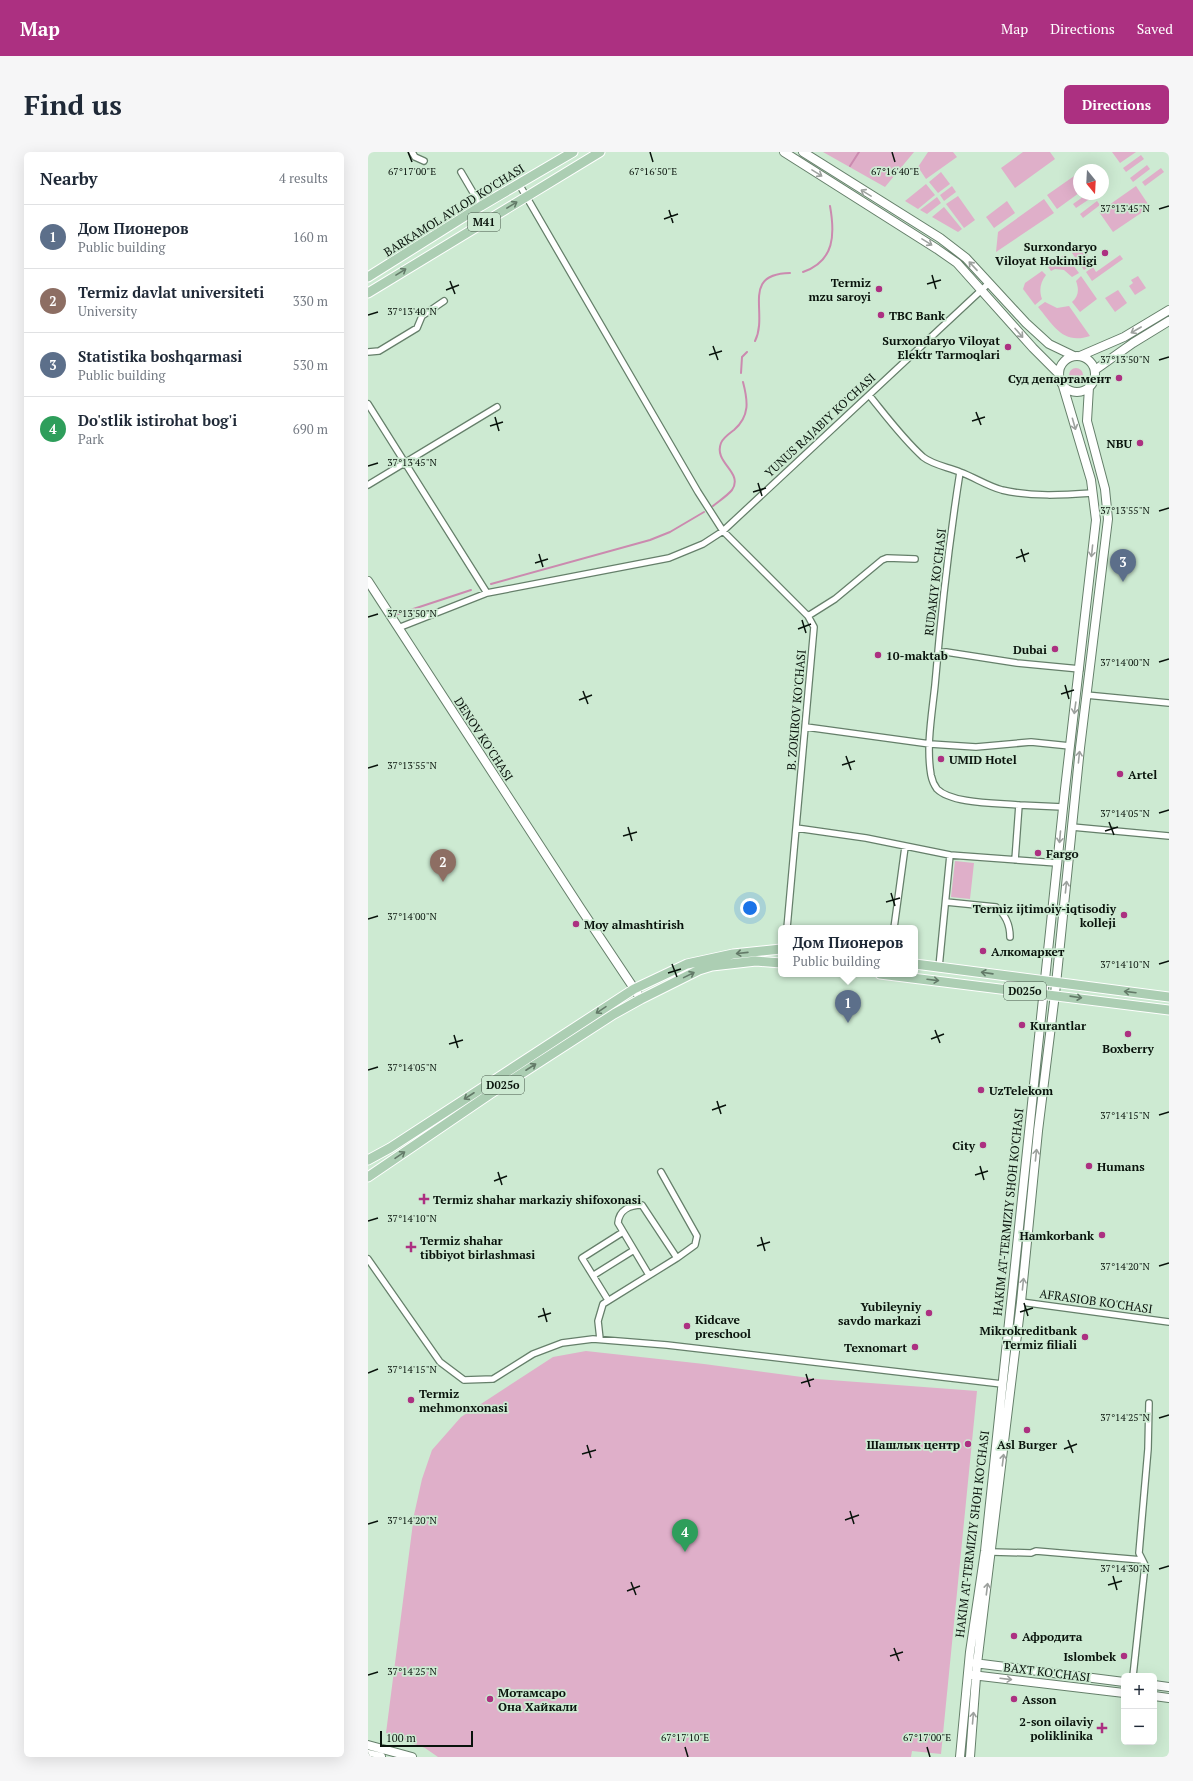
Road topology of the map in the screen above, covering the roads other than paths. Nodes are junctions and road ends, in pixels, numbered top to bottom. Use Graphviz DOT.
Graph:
graph roads {
  1 [pos="412,152"];
  2 [pos="573,152"];
  3 [pos="600,152"];
  4 [pos="784,152"];
  5 [pos="803,152"];
  6 [pos="424,161"];
  7 [pos="461,172"];
  8 [pos="519,184"];
  9 [pos="526,197"];
  10 [pos="481,206"];
  11 [pos="368,277"];
  12 [pos="989,283"];
  13 [pos="982,289"];
  14 [pos="368,293"];
  15 [pos="444,301"];
  16 [pos="1169,310"];
  17 [pos="1169,322"];
  18 [pos="368,352"];
  19 [pos="1077,356"];
  20 [pos="1094,370"];
  21 [pos="1059,374"];
  22 [pos="1064,386"];
  23 [pos="1089,387"];
  24 [pos="869,394"];
  25 [pos="368,404"];
  26 [pos="497,407"];
  27 [pos="404,462"];
  28 [pos="960,472"];
  29 [pos="368,485"];
  30 [pos="1093,493"];
  31 [pos="723,531"];
  32 [pos="915,559"];
  33 [pos="368,581"];
  34 [pos="487,593"];
  35 [pos="808,616"];
  36 [pos="398,628"];
  37 [pos="938,653"];
  38 [pos="1080,668"];
  39 [pos="1086,695"];
  40 [pos="1169,703"];
  41 [pos="806,727"];
  42 [pos="930,744"];
  43 [pos="1070,746"];
  44 [pos="1019,806"];
  45 [pos="1063,807"];
  46 [pos="1072,827"];
  47 [pos="796,828"];
  48 [pos="1169,836"];
  49 [pos="905,847"];
  50 [pos="950,855"];
  51 [pos="1015,860"];
  52 [pos="1058,863"];
  53 [pos="946,902"];
  54 [pos="787,925"];
  55 [pos="894,925"];
  56 [pos="1010,937"];
  57 [pos="778,949"];
  58 [pos="778,963"];
  59 [pos="918,964"];
  60 [pos="939,967"];
  61 [pos="906,977"];
  62 [pos="1045,981"];
  63 [pos="1056,982"];
  64 [pos="634,989"];
  65 [pos="1044,993"];
  66 [pos="1055,994"];
  67 [pos="1169,997"];
  68 [pos="641,998"];
  69 [pos="1169,1010"];
  70 [pos="368,1160"];
  71 [pos="661,1172"];
  72 [pos="368,1177"];
  73 [pos="623,1232"];
  74 [pos="634,1250"];
  75 [pos="677,1258"];
  76 [pos="368,1259"];
  77 [pos="594,1275"];
  78 [pos="649,1275"];
  79 [pos="608,1300"];
  80 [pos="1021,1302"];
  81 [pos="1169,1322"];
  82 [pos="600,1339"];
  83 [pos="1002,1384"];
  84 [pos="1149,1403"];
  85 [pos="992,1552"];
  86 [pos="1142,1560"];
  87 [pos="969,1663"];
  88 [pos="978,1664"];
  89 [pos="1133,1673"];
  90 [pos="968,1674"];
  91 [pos="976,1676"];
  92 [pos="1121,1682"];
  93 [pos="1157,1685"];
  94 [pos="1169,1687"];
  95 [pos="1121,1693"];
  96 [pos="1157,1696"];
  97 [pos="1169,1698"];
  98 [pos="368,1745"];
  99 [pos="368,1754"];
  100 [pos="381,1757"];
  101 [pos="412,1757"];
  102 [pos="960,1757"];
  103 [pos="970,1757"];
  1 -- 6 [label="street"];
  2 -- 8 [label="main road, BARKAMOL AVLOD KO'CHASI / M41"];
  3 -- 9 [label="main road, BARKAMOL AVLOD KO'CHASI / M41"];
  4 -- 13 [label="main road, one-way"];
  12 -- 5 [label="main road, one-way"];
  7 -- 10 [label="street"];
  8 -- 9 [label="street, B. ZOKIROV KO'CHASI"];
  8 -- 10 [label="main road, BARKAMOL AVLOD KO'CHASI / M41"];
  14 -- 9 [label="main road, BARKAMOL AVLOD KO'CHASI / M41, one-way"];
  9 -- 31 [label="street, B. ZOKIROV KO'CHASI"];
  10 -- 11 [label="main road, BARKAMOL AVLOD KO'CHASI / M41"];
  12 -- 13 [label="street, YUNUS RAJABIY KO'CHASI"];
  12 -- 19 [label="main road"];
  13 -- 21 [label="main road, one-way"];
  13 -- 24 [label="street, YUNUS RAJABIY KO'CHASI"];
  15 -- 18 [label="street"];
  16 -- 19 [label="main road, one-way"];
  17 -- 20 [label="main road"];
  19 -- 20 [label="main road"];
  19 -- 21 [label="main road"];
  20 -- 23 [label="main road"];
  21 -- 22 [label="main road"];
  22 -- 23 [label="main road"];
  22 -- 30 [label="main road, HAKIM AT-TERMIZIY SHOH KO'CHASI, one-way"];
  23 -- 39 [label="main road, HAKIM AT-TERMIZIY SHOH KO'CHASI"];
  24 -- 28 [label="street"];
  24 -- 31 [label="street, YUNUS RAJABIY KO'CHASI"];
  25 -- 27 [label="street"];
  26 -- 27 [label="street"];
  27 -- 29 [label="street"];
  27 -- 34 [label="street"];
  28 -- 30 [label="street"];
  28 -- 37 [label="street, RUDAKIY KO'CHASI"];
  30 -- 38 [label="main road, HAKIM AT-TERMIZIY SHOH KO'CHASI, one-way"];
  31 -- 34 [label="street, YUNUS RAJABIY KO'CHASI"];
  31 -- 35 [label="street, B. ZOKIROV KO'CHASI"];
  32 -- 35 [label="street"];
  33 -- 36 [label="main road, DENOV KO'CHASI"];
  34 -- 36 [label="street, YUNUS RAJABIY KO'CHASI"];
  35 -- 41 [label="street, B. ZOKIROV KO'CHASI"];
  36 -- 64 [label="main road, DENOV KO'CHASI"];
  37 -- 38 [label="street"];
  37 -- 42 [label="street, RUDAKIY KO'CHASI"];
  38 -- 43 [label="main road, HAKIM AT-TERMIZIY SHOH KO'CHASI, one-way"];
  39 -- 40 [label="street"];
  46 -- 39 [label="main road, HAKIM AT-TERMIZIY SHOH KO'CHASI, one-way"];
  41 -- 42 [label="street"];
  41 -- 47 [label="street, B. ZOKIROV KO'CHASI"];
  42 -- 43 [label="street"];
  42 -- 44 [label="street, RUDAKIY KO'CHASI"];
  43 -- 45 [label="main road, HAKIM AT-TERMIZIY SHOH KO'CHASI"];
  44 -- 45 [label="street, RUDAKIY KO'CHASI"];
  44 -- 51 [label="street"];
  45 -- 52 [label="main road, HAKIM AT-TERMIZIY SHOH KO'CHASI, one-way"];
  46 -- 48 [label="street"];
  63 -- 46 [label="main road, HAKIM AT-TERMIZIY SHOH KO'CHASI, one-way"];
  47 -- 49 [label="street"];
  47 -- 54 [label="street, B. ZOKIROV KO'CHASI"];
  49 -- 50 [label="street"];
  49 -- 55 [label="street"];
  50 -- 51 [label="street"];
  50 -- 53 [label="street"];
  51 -- 52 [label="street"];
  52 -- 62 [label="main road, HAKIM AT-TERMIZIY SHOH KO'CHASI"];
  53 -- 56 [label="street"];
  53 -- 60 [label="street"];
  57 -- 64 [label="main road, one-way"];
  68 -- 58 [label="main road, D025o, one-way"];
  59 -- 60 [label="main road"];
  62 -- 60 [label="main road, one-way"];
  61 -- 65 [label="main road, D025o, one-way"];
  62 -- 63 [label="main road"];
  62 -- 65 [label="main road, HAKIM AT-TERMIZIY SHOH KO'CHASI"];
  63 -- 66 [label="main road, HAKIM AT-TERMIZIY SHOH KO'CHASI"];
  67 -- 63 [label="main road, one-way"];
  64 -- 68 [label="main road, DENOV KO'CHASI"];
  64 -- 70 [label="main road, D025o, one-way"];
  65 -- 66 [label="main road, D025o"];
  65 -- 83 [label="main road, HAKIM AT-TERMIZIY SHOH KO'CHASI"];
  66 -- 69 [label="main road, D025o, one-way"];
  80 -- 66 [label="main road, HAKIM AT-TERMIZIY SHOH KO'CHASI, one-way"];
  72 -- 68 [label="main road, D025o, one-way"];
  71 -- 75 [label="street"];
  73 -- 74 [label="street"];
  73 -- 75 [label="street"];
  73 -- 77 [label="street"];
  74 -- 77 [label="street"];
  74 -- 78 [label="street"];
  75 -- 78 [label="street"];
  76 -- 82 [label="street"];
  77 -- 79 [label="street"];
  78 -- 79 [label="street"];
  79 -- 82 [label="street"];
  80 -- 81 [label="street, AFRASIOB KO'CHASI"];
  85 -- 80 [label="main road, HAKIM AT-TERMIZIY SHOH KO'CHASI, one-way"];
  82 -- 83 [label="street"];
  83 -- 87 [label="main road, HAKIM AT-TERMIZIY SHOH KO'CHASI"];
  84 -- 86 [label="street"];
  85 -- 86 [label="street"];
  88 -- 85 [label="main road, HAKIM AT-TERMIZIY SHOH KO'CHASI, one-way"];
  86 -- 89 [label="street"];
  87 -- 88 [label="main road, BAXT KO'CHASI"];
  87 -- 90 [label="main road, HAKIM AT-TERMIZIY SHOH KO'CHASI"];
  88 -- 91 [label="main road, HAKIM AT-TERMIZIY SHOH KO'CHASI"];
  88 -- 92 [label="main road, BAXT KO'CHASI"];
  90 -- 91 [label="main road, BAXT KO'CHASI"];
  90 -- 102 [label="main road, HAKIM AT-TERMIZIY SHOH KO'CHASI"];
  91 -- 95 [label="main road, BAXT KO'CHASI, one-way"];
  103 -- 91 [label="main road, HAKIM AT-TERMIZIY SHOH KO'CHASI, one-way"];
  93 -- 94 [label="main road"];
  96 -- 97 [label="main road"];
  98 -- 101 [label="main road"];
  99 -- 100 [label="main road"];
}
